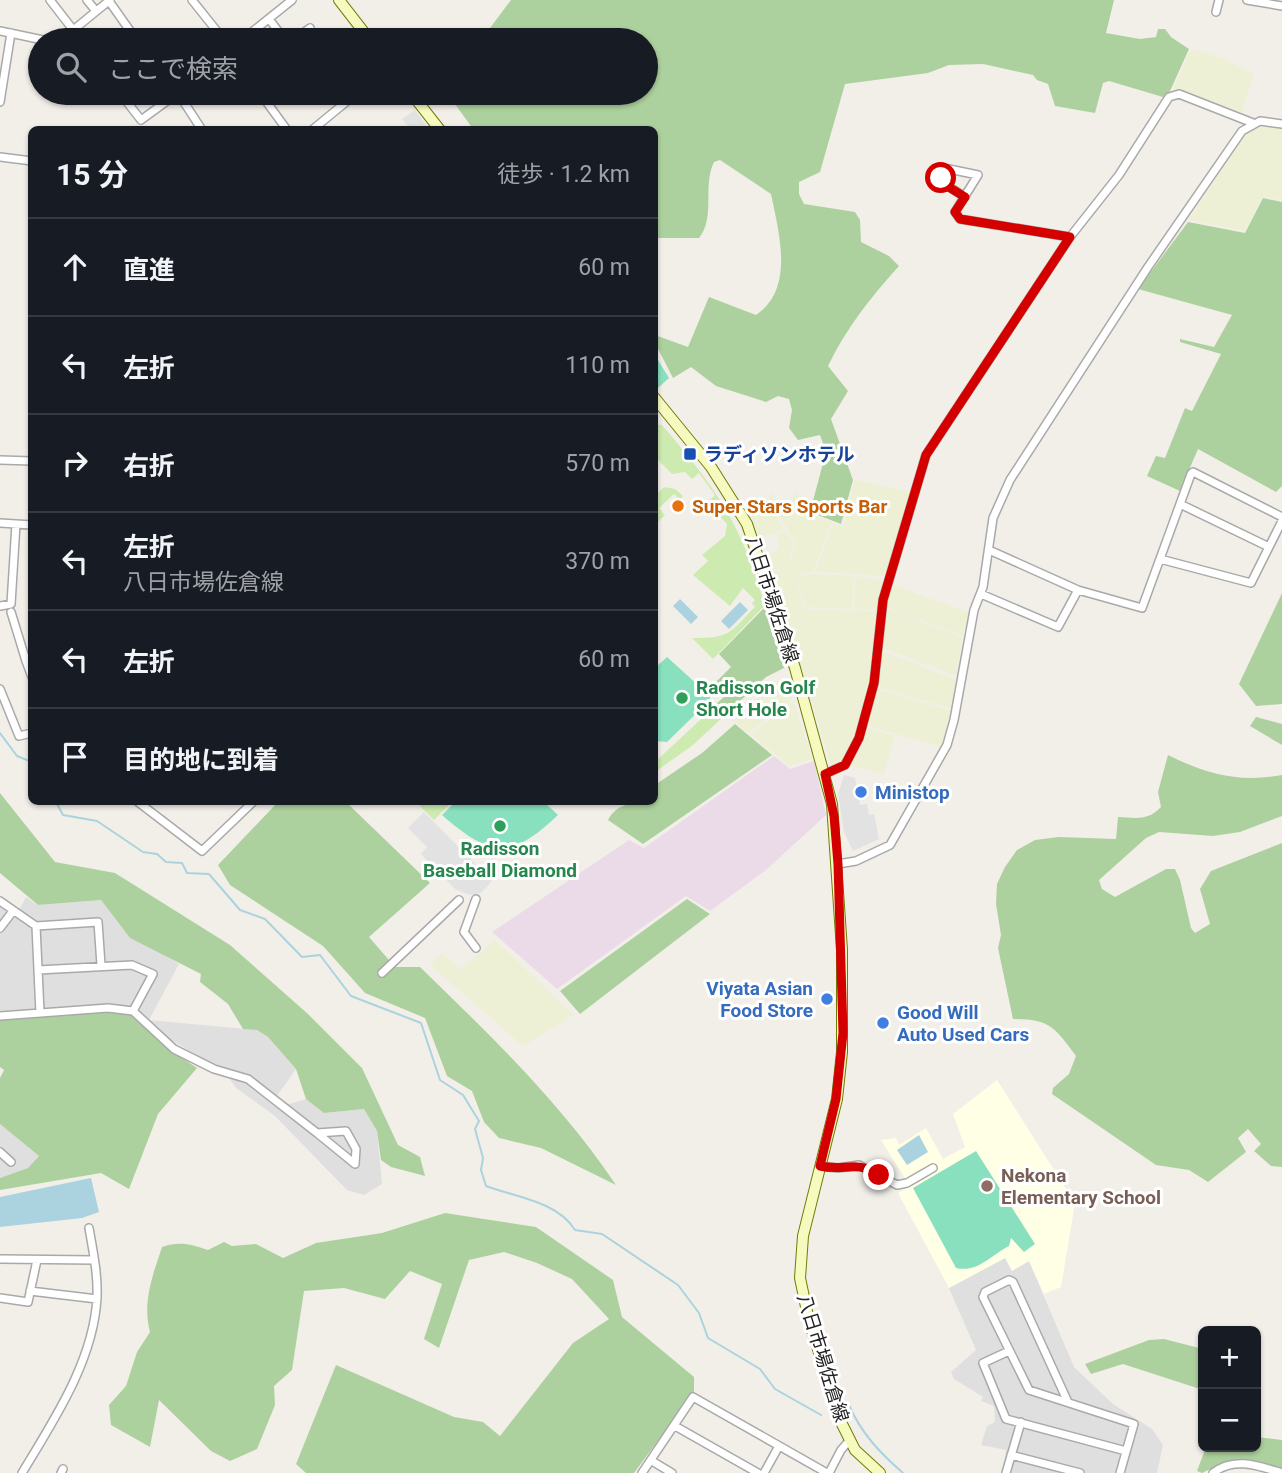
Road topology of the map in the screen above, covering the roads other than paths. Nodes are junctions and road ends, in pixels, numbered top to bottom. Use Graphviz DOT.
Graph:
graph roads {
  1 [pos="50,0"];
  2 [pos="87,0"];
  3 [pos="109,0"];
  4 [pos="192,0"];
  5 [pos="292,0"];
  6 [pos="339,0"];
  7 [pos="1219,0"];
  8 [pos="1247,0"];
  9 [pos="1265,3"];
  10 [pos="1282,6"];
  11 [pos="96,11"];
  12 [pos="1216,12"];
  13 [pos="269,19"];
  14 [pos="71,28"];
  15 [pos="73,28"];
  16 [pos="128,28"];
  17 [pos="214,28"];
  18 [pos="257,28"];
  19 [pos="276,28"];
  20 [pos="361,28"];
  21 [pos="0,32"];
  22 [pos="10,33"];
  23 [pos="28,37"];
  24 [pos="0,102"];
  25 [pos="129,105"];
  26 [pos="162,105"];
  27 [pos="186,105"];
  28 [pos="269,105"];
  29 [pos="342,105"];
  30 [pos="420,105"];
  31 [pos="1254,123"];
  32 [pos="1282,124"];
  33 [pos="199,126"];
  34 [pos="284,126"];
  35 [pos="317,126"];
  36 [pos="437,126"];
  37 [pos="0,157"];
  38 [pos="28,160"];
  39 [pos="965,197"];
  40 [pos="1070,237"];
  41 [pos="658,402"];
  42 [pos="0,460"];
  43 [pos="28,461"];
  44 [pos="1180,504"];
  45 [pos="1282,519"];
  46 [pos="0,523"];
  47 [pos="16,524"];
  48 [pos="28,525"];
  49 [pos="1269,547"];
  50 [pos="989,550"];
  51 [pos="1160,559"];
  52 [pos="1078,590"];
  53 [pos="981,594"];
  54 [pos="0,606"];
  55 [pos="11,612"];
  56 [pos="28,655"];
  57 [pos="0,689"];
  58 [pos="28,734"];
  59 [pos="825,774"];
  60 [pos="142,805"];
  61 [pos="247,805"];
  62 [pos="838,864"];
  63 [pos="459,900"];
  64 [pos="476,900"];
  65 [pos="0,901"];
  66 [pos="13,911"];
  67 [pos="36,926"];
  68 [pos="0,928"];
  69 [pos="476,948"];
  70 [pos="101,965"];
  71 [pos="38,970"];
  72 [pos="382,974"];
  73 [pos="132,1011"];
  74 [pos="40,1013"];
  75 [pos="0,1016"];
  76 [pos="317,1133"];
  77 [pos="0,1152"];
  78 [pos="11,1162"];
  79 [pos="820,1166"];
  80 [pos="933,1168"];
  81 [pos="89,1228"];
  82 [pos="0,1259"];
  83 [pos="37,1260"];
  84 [pos="94,1260"];
  85 [pos="30,1291"];
  86 [pos="0,1298"];
  87 [pos="97,1299"];
  88 [pos="1009,1351"];
  89 [pos="1067,1400"];
  90 [pos="1021,1422"];
  91 [pos="675,1426"];
  92 [pos="849,1441"];
  93 [pos="779,1446"];
  94 [pos="1126,1451"];
  95 [pos="1011,1455"];
  96 [pos="652,1461"];
  97 [pos="22,1473"];
  98 [pos="642,1473"];
  99 [pos="672,1473"];
  100 [pos="758,1473"];
  101 [pos="764,1473"];
  102 [pos="828,1473"];
  103 [pos="880,1473"];
  104 [pos="1006,1473"];
  105 [pos="1080,1473"];
  106 [pos="1120,1473"];
  107 [pos="1213,1473"];
  108 [pos="1282,1473"];
  1 -- 14 [label="street"];
  2 -- 11 [label="street"];
  3 -- 11 [label="street"];
  3 -- 16 [label="street"];
  4 -- 17 [label="street"];
  5 -- 13 [label="street"];
  6 -- 20 [label="main road"];
  7 -- 12 [label="street"];
  8 -- 9 [label="street"];
  9 -- 10 [label="street"];
  11 -- 15 [label="street"];
  13 -- 18 [label="street"];
  13 -- 19 [label="street"];
  21 -- 22 [label="street"];
  22 -- 23 [label="street"];
  22 -- 24 [label="street"];
  25 -- 26 [label="street"];
  27 -- 33 [label="street"];
  28 -- 34 [label="street"];
  29 -- 35 [label="street"];
  30 -- 36 [label="main road"];
  31 -- 32 [label="street"];
  31 -- 40 [label="street"];
  31 -- 50 [label="street"];
  37 -- 38 [label="street"];
  39 -- 39 [label="street"];
  39 -- 40 [label="street"];
  40 -- 59 [label="street"];
  41 -- 59 [label="main road, 八日市場佐倉線"];
  42 -- 43 [label="street"];
  44 -- 45 [label="street"];
  44 -- 49 [label="street"];
  44 -- 51 [label="street"];
  45 -- 49 [label="street"];
  46 -- 47 [label="street"];
  47 -- 48 [label="street"];
  47 -- 54 [label="street"];
  49 -- 51 [label="street"];
  50 -- 52 [label="street"];
  50 -- 53 [label="street"];
  51 -- 52 [label="street"];
  52 -- 53 [label="street"];
  53 -- 62 [label="street"];
  55 -- 56 [label="street"];
  57 -- 58 [label="street"];
  59 -- 62 [label="main road, 八日市場佐倉線"];
  60 -- 61 [label="street"];
  62 -- 79 [label="main road, 八日市場佐倉線"];
  63 -- 72 [label="street"];
  64 -- 69 [label="street"];
  65 -- 66 [label="street"];
  66 -- 67 [label="street"];
  66 -- 68 [label="street"];
  67 -- 70 [label="street"];
  67 -- 71 [label="street"];
  70 -- 71 [label="street"];
  70 -- 73 [label="street"];
  71 -- 74 [label="street"];
  73 -- 74 [label="street"];
  73 -- 76 [label="street"];
  74 -- 75 [label="street"];
  76 -- 76 [label="street"];
  77 -- 78 [label="street"];
  79 -- 80 [label="street"];
  79 -- 92 [label="main road, 八日市場佐倉線"];
  81 -- 84 [label="street"];
  82 -- 83 [label="street"];
  83 -- 84 [label="street"];
  83 -- 85 [label="street"];
  84 -- 87 [label="street"];
  85 -- 86 [label="street"];
  85 -- 87 [label="street"];
  87 -- 97 [label="street"];
  88 -- 89 [label="street"];
  88 -- 89 [label="street"];
  88 -- 90 [label="street"];
  89 -- 94 [label="street"];
  90 -- 94 [label="street"];
  90 -- 95 [label="street"];
  91 -- 93 [label="street"];
  91 -- 96 [label="street"];
  91 -- 100 [label="street"];
  92 -- 102 [label="street"];
  92 -- 103 [label="main road, 八日市場佐倉線"];
  93 -- 101 [label="street"];
  93 -- 102 [label="street"];
  94 -- 106 [label="street"];
  95 -- 104 [label="street"];
  95 -- 105 [label="street"];
  96 -- 98 [label="street"];
  96 -- 99 [label="street"];
  107 -- 108 [label="street"];
}
